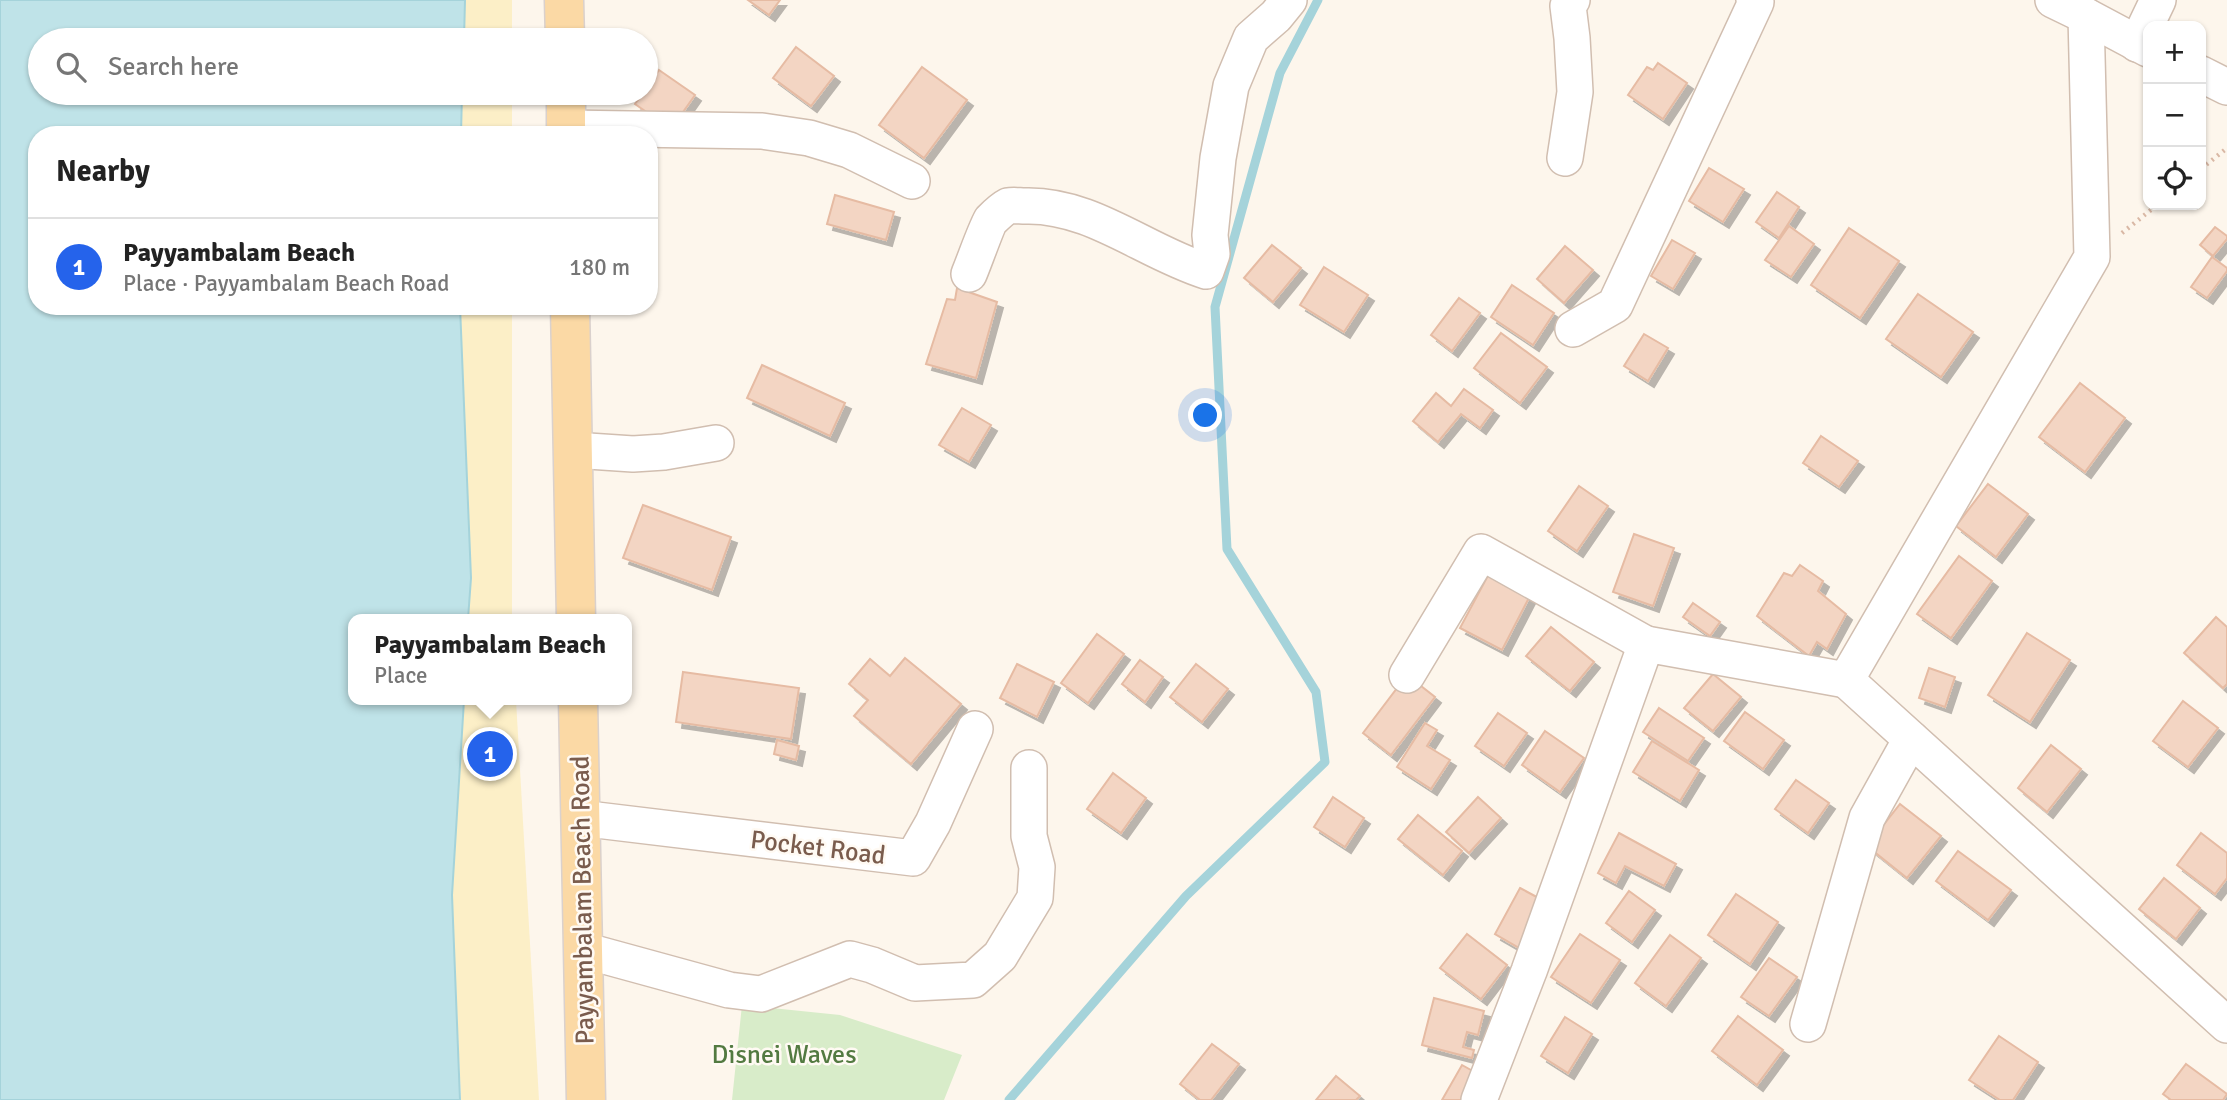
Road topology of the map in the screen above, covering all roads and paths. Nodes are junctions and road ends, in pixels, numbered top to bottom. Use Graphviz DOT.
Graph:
graph roads {
  1 [pos="564,0"];
  2 [pos="1289,0"];
  3 [pos="1572,0"];
  4 [pos="2053,0"];
  5 [pos="2158,0"];
  6 [pos="1755,1"];
  7 [pos="2087,16"];
  8 [pos="2151,21"];
  9 [pos="565,28"];
  10 [pos="2143,46"];
  11 [pos="2206,76"];
  12 [pos="2227,87"];
  13 [pos="566,118"];
  14 [pos="2227,148"];
  15 [pos="1565,158"];
  16 [pos="2206,165"];
  17 [pos="912,181"];
  18 [pos="969,275"];
  19 [pos="570,315"];
  20 [pos="1573,329"];
  21 [pos="716,443"];
  22 [pos="573,450"];
  23 [pos="576,614"];
  24 [pos="1646,644"];
  25 [pos="1407,675"];
  26 [pos="1846,680"];
  27 [pos="578,705"];
  28 [pos="975,730"];
  29 [pos="1911,739"];
  30 [pos="1028,768"];
  31 [pos="580,818"];
  32 [pos="583,950"];
  33 [pos="1808,1024"];
  34 [pos="2227,1025"];
  35 [pos="586,1100"];
  36 [pos="1479,1100"];
  1 -- 9 [label="main road"];
  2 -- 18 [label="street"];
  3 -- 15 [label="street"];
  4 -- 7 [label="street"];
  5 -- 8 [label="street"];
  6 -- 20 [label="street"];
  7 -- 10 [label="street"];
  7 -- 26 [label="street"];
  11 -- 12 [label="street"];
  13 -- 17 [label="street"];
  14 -- 16 [label="path"];
  19 -- 22 [label="main road"];
  21 -- 22 [label="street"];
  22 -- 23 [label="main road"];
  24 -- 25 [label="street"];
  24 -- 26 [label="street"];
  24 -- 36 [label="street"];
  26 -- 29 [label="street"];
  27 -- 31 [label="main road, Payyambalam Beach Road"];
  28 -- 31 [label="street, Pocket Road"];
  29 -- 33 [label="street"];
  29 -- 34 [label="street"];
  30 -- 32 [label="street"];
  31 -- 32 [label="main road, Payyambalam Beach Road"];
  32 -- 35 [label="main road, Payyambalam Beach Road"];
}
